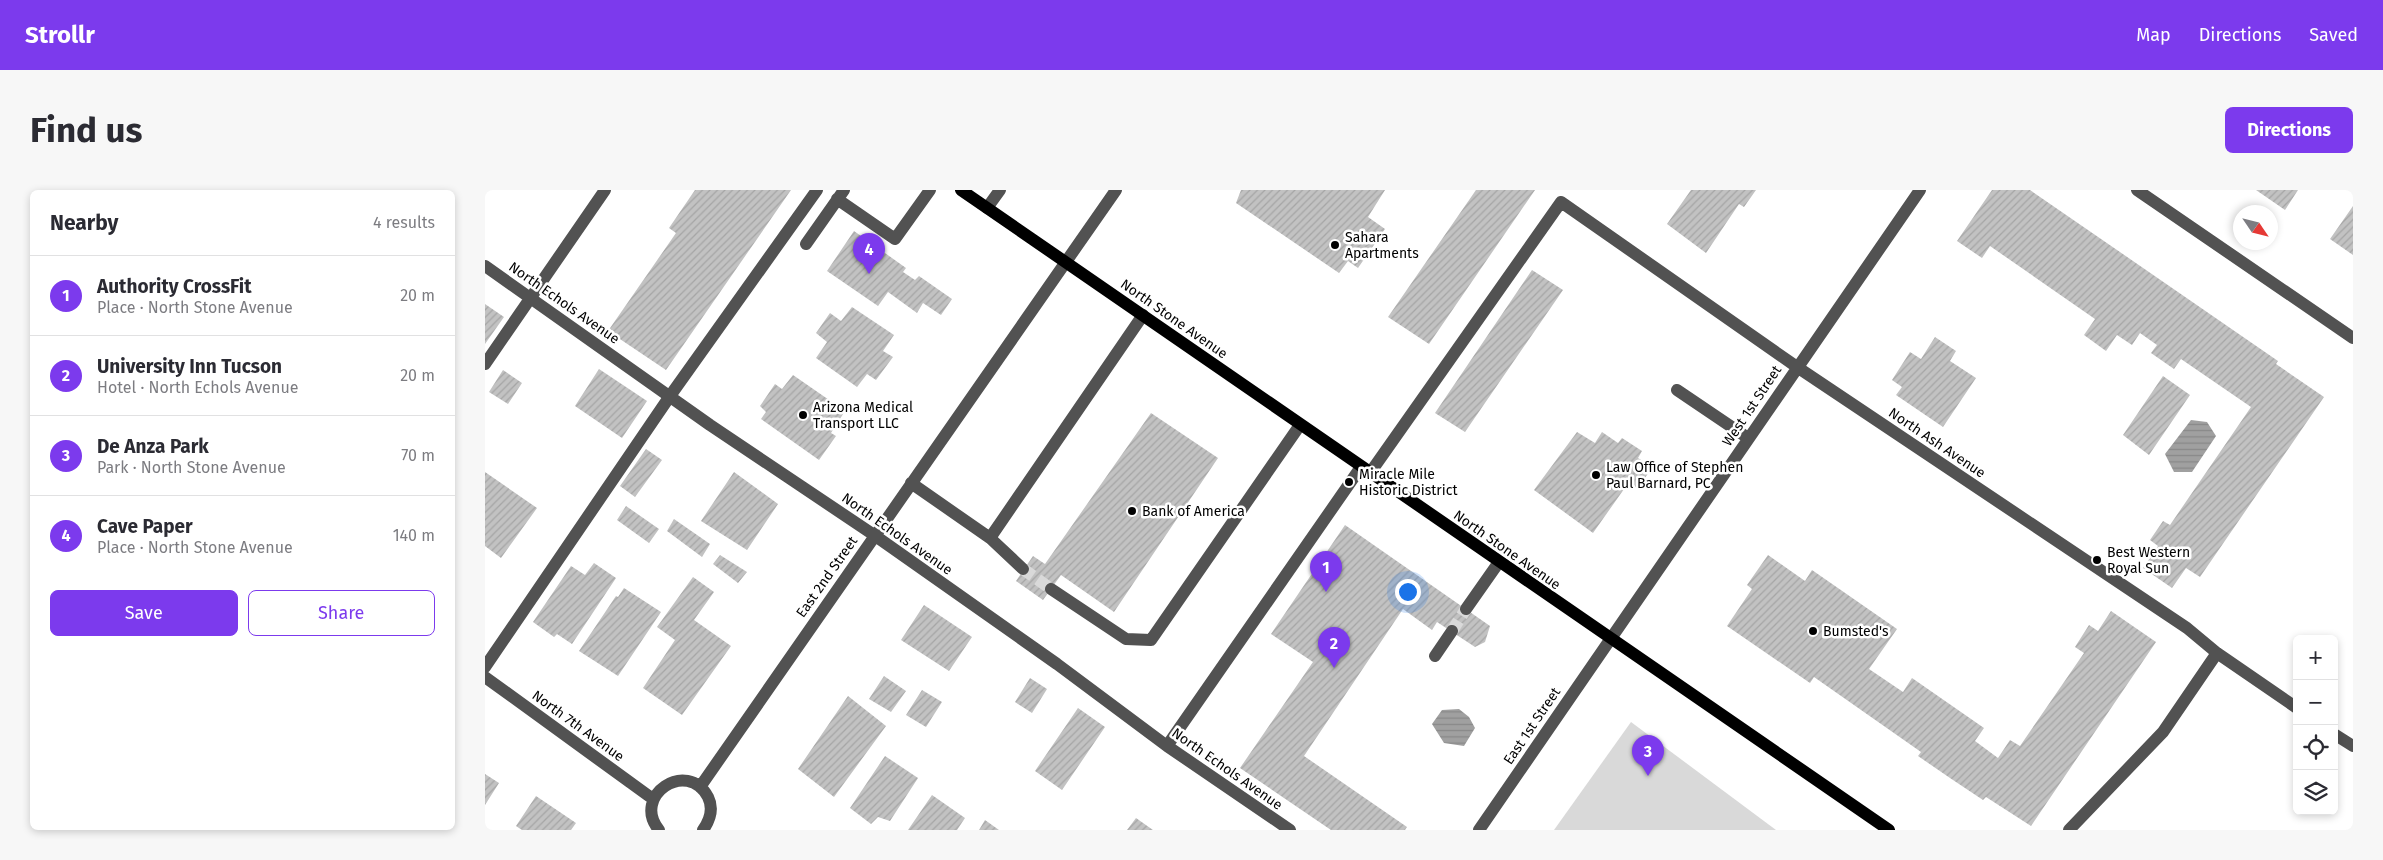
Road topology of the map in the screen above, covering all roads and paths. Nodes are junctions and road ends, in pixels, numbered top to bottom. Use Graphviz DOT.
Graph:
graph roads {
  1 [pos="605,190"];
  2 [pos="817,190"];
  3 [pos="930,190"];
  4 [pos="961,190"];
  5 [pos="1000,190"];
  6 [pos="1116,190"];
  7 [pos="1919,190"];
  8 [pos="2137,190"];
  9 [pos="841,194"];
  10 [pos="987,208"];
  11 [pos="806,244"];
  12 [pos="1065,262"];
  13 [pos="485,266"];
  14 [pos="531,298"];
  15 [pos="1143,315"];
  16 [pos="2353,338"];
  17 [pos="485,364"];
  18 [pos="1797,367"];
  19 [pos="1677,390"];
  20 [pos="670,396"];
  21 [pos="1300,425"];
  22 [pos="1748,438"];
  23 [pos="1366,470"];
  24 [pos="911,483"];
  25 [pos="874,535"];
  26 [pos="990,538"];
  27 [pos="1499,562"];
  28 [pos="1023,569"];
  29 [pos="1051,589"];
  30 [pos="1466,609"];
  31 [pos="1452,631"];
  32 [pos="1610,639"];
  33 [pos="2217,653"];
  34 [pos="1435,656"];
  35 [pos="485,667"];
  36 [pos="485,678"];
  37 [pos="2293,705"];
  38 [pos="2338,737"];
  39 [pos="1167,746"];
  40 [pos="2353,746"];
  41 [pos="700,787"];
  42 [pos="653,799"];
  43 [pos="707,828"];
  44 [pos="659,830"];
  45 [pos="1290,830"];
  46 [pos="1479,830"];
  47 [pos="1889,830"];
  48 [pos="2069,830"];
  1 -- 14 [label="street"];
  2 -- 20 [label="street"];
  3 -- 9 [label="street"];
  4 -- 10 [label="main road, North Stone Avenue"];
  5 -- 10 [label="street"];
  6 -- 12 [label="street, East 2nd Street"];
  7 -- 18 [label="street, West 1st Street"];
  8 -- 16 [label="street"];
  9 -- 11 [label="street"];
  10 -- 12 [label="main road, North Stone Avenue"];
  12 -- 15 [label="main road, North Stone Avenue"];
  12 -- 24 [label="street, East 2nd Street"];
  13 -- 14 [label="street, North Echols Avenue"];
  14 -- 17 [label="street"];
  14 -- 20 [label="street, North Echols Avenue"];
  15 -- 21 [label="main road, North Stone Avenue"];
  15 -- 26 [label="street"];
  18 -- 22 [label="street, West 1st Street"];
  18 -- 23 [label="street, North Ash Avenue"];
  18 -- 33 [label="street, North Ash Avenue"];
  19 -- 22 [label="street"];
  20 -- 25 [label="street, North Echols Avenue"];
  20 -- 35 [label="street"];
  21 -- 23 [label="main road, North Stone Avenue"];
  21 -- 29 [label="street"];
  22 -- 32 [label="street, West 1st Street"];
  23 -- 27 [label="main road, North Stone Avenue"];
  23 -- 39 [label="street"];
  24 -- 25 [label="street, East 2nd Street"];
  24 -- 26 [label="street"];
  25 -- 39 [label="street, North Echols Avenue"];
  25 -- 41 [label="street, East 2nd Street"];
  26 -- 28 [label="street"];
  27 -- 30 [label="street"];
  27 -- 32 [label="main road, North Stone Avenue"];
  31 -- 34 [label="street"];
  32 -- 46 [label="street, East 1st Street"];
  32 -- 47 [label="main road, North Stone Avenue"];
  33 -- 37 [label="street, North Ash Avenue"];
  33 -- 48 [label="street"];
  36 -- 42 [label="street, North 7th Avenue"];
  38 -- 40 [label="street"];
  39 -- 45 [label="street, North Echols Avenue"];
  41 -- 42 [label="street"];
  41 -- 43 [label="street"];
  42 -- 44 [label="street"];
}
